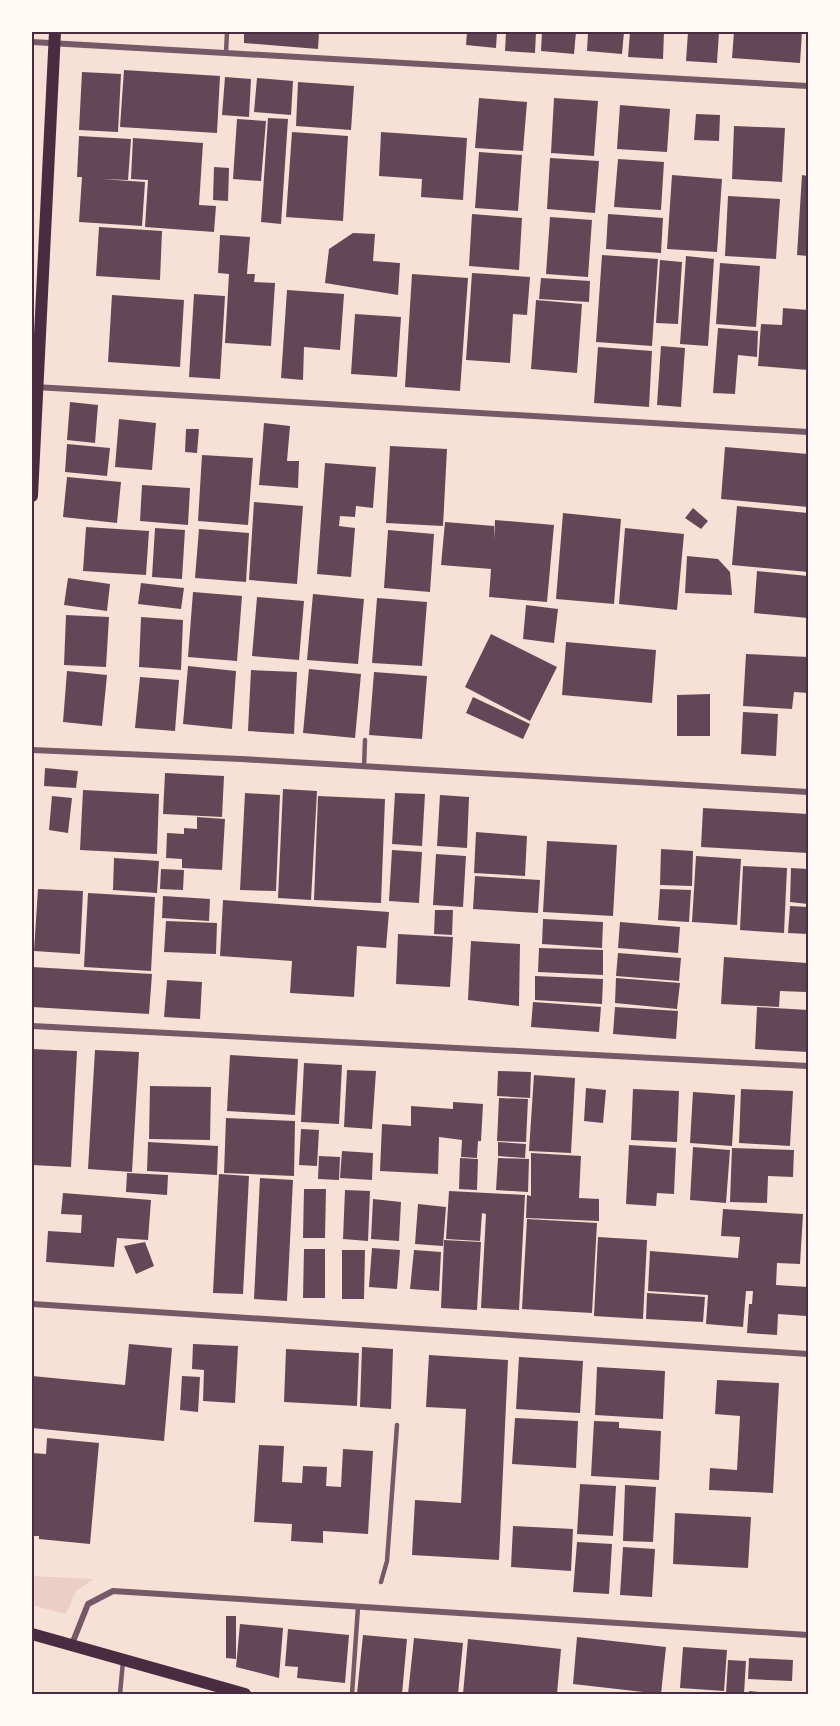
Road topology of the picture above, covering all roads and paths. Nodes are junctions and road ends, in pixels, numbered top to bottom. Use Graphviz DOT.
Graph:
graph roads {
  1 [pos="227,32"];
  2 [pos="55,38"];
  3 [pos="32,42"];
  4 [pos="226,53"];
  5 [pos="808,86"];
  6 [pos="34,387"];
  7 [pos="808,432"];
  8 [pos="32,496"];
  9 [pos="365,740"];
  10 [pos="32,750"];
  11 [pos="364,767"];
  12 [pos="808,792"];
  13 [pos="32,1026"];
  14 [pos="808,1066"];
  15 [pos="32,1304"];
  16 [pos="808,1354"];
  17 [pos="397,1425"];
  18 [pos="381,1582"];
  19 [pos="358,1607"];
  20 [pos="32,1634"];
  21 [pos="808,1635"];
  22 [pos="72,1644"];
  23 [pos="123,1659"];
  24 [pos="226,1692"];
  25 [pos="120,1695"];
  26 [pos="245,1695"];
  27 [pos="352,1695"];
  1 -- 4 [label="lane"];
  2 -- 3 [label="street"];
  2 -- 4 [label="street"];
  2 -- 6 [label="main road"];
  4 -- 5 [label="street"];
  6 -- 7 [label="street"];
  6 -- 8 [label="main road"];
  9 -- 11 [label="lane"];
  10 -- 11 [label="street"];
  11 -- 12 [label="street"];
  13 -- 14 [label="street"];
  15 -- 16 [label="street"];
  17 -- 18 [label="lane"];
  19 -- 21 [label="street"];
  19 -- 22 [label="street"];
  19 -- 27 [label="lane"];
  20 -- 22 [label="main road"];
  22 -- 23 [label="main road"];
  23 -- 24 [label="main road"];
  23 -- 25 [label="lane"];
  24 -- 26 [label="main road"];
}
